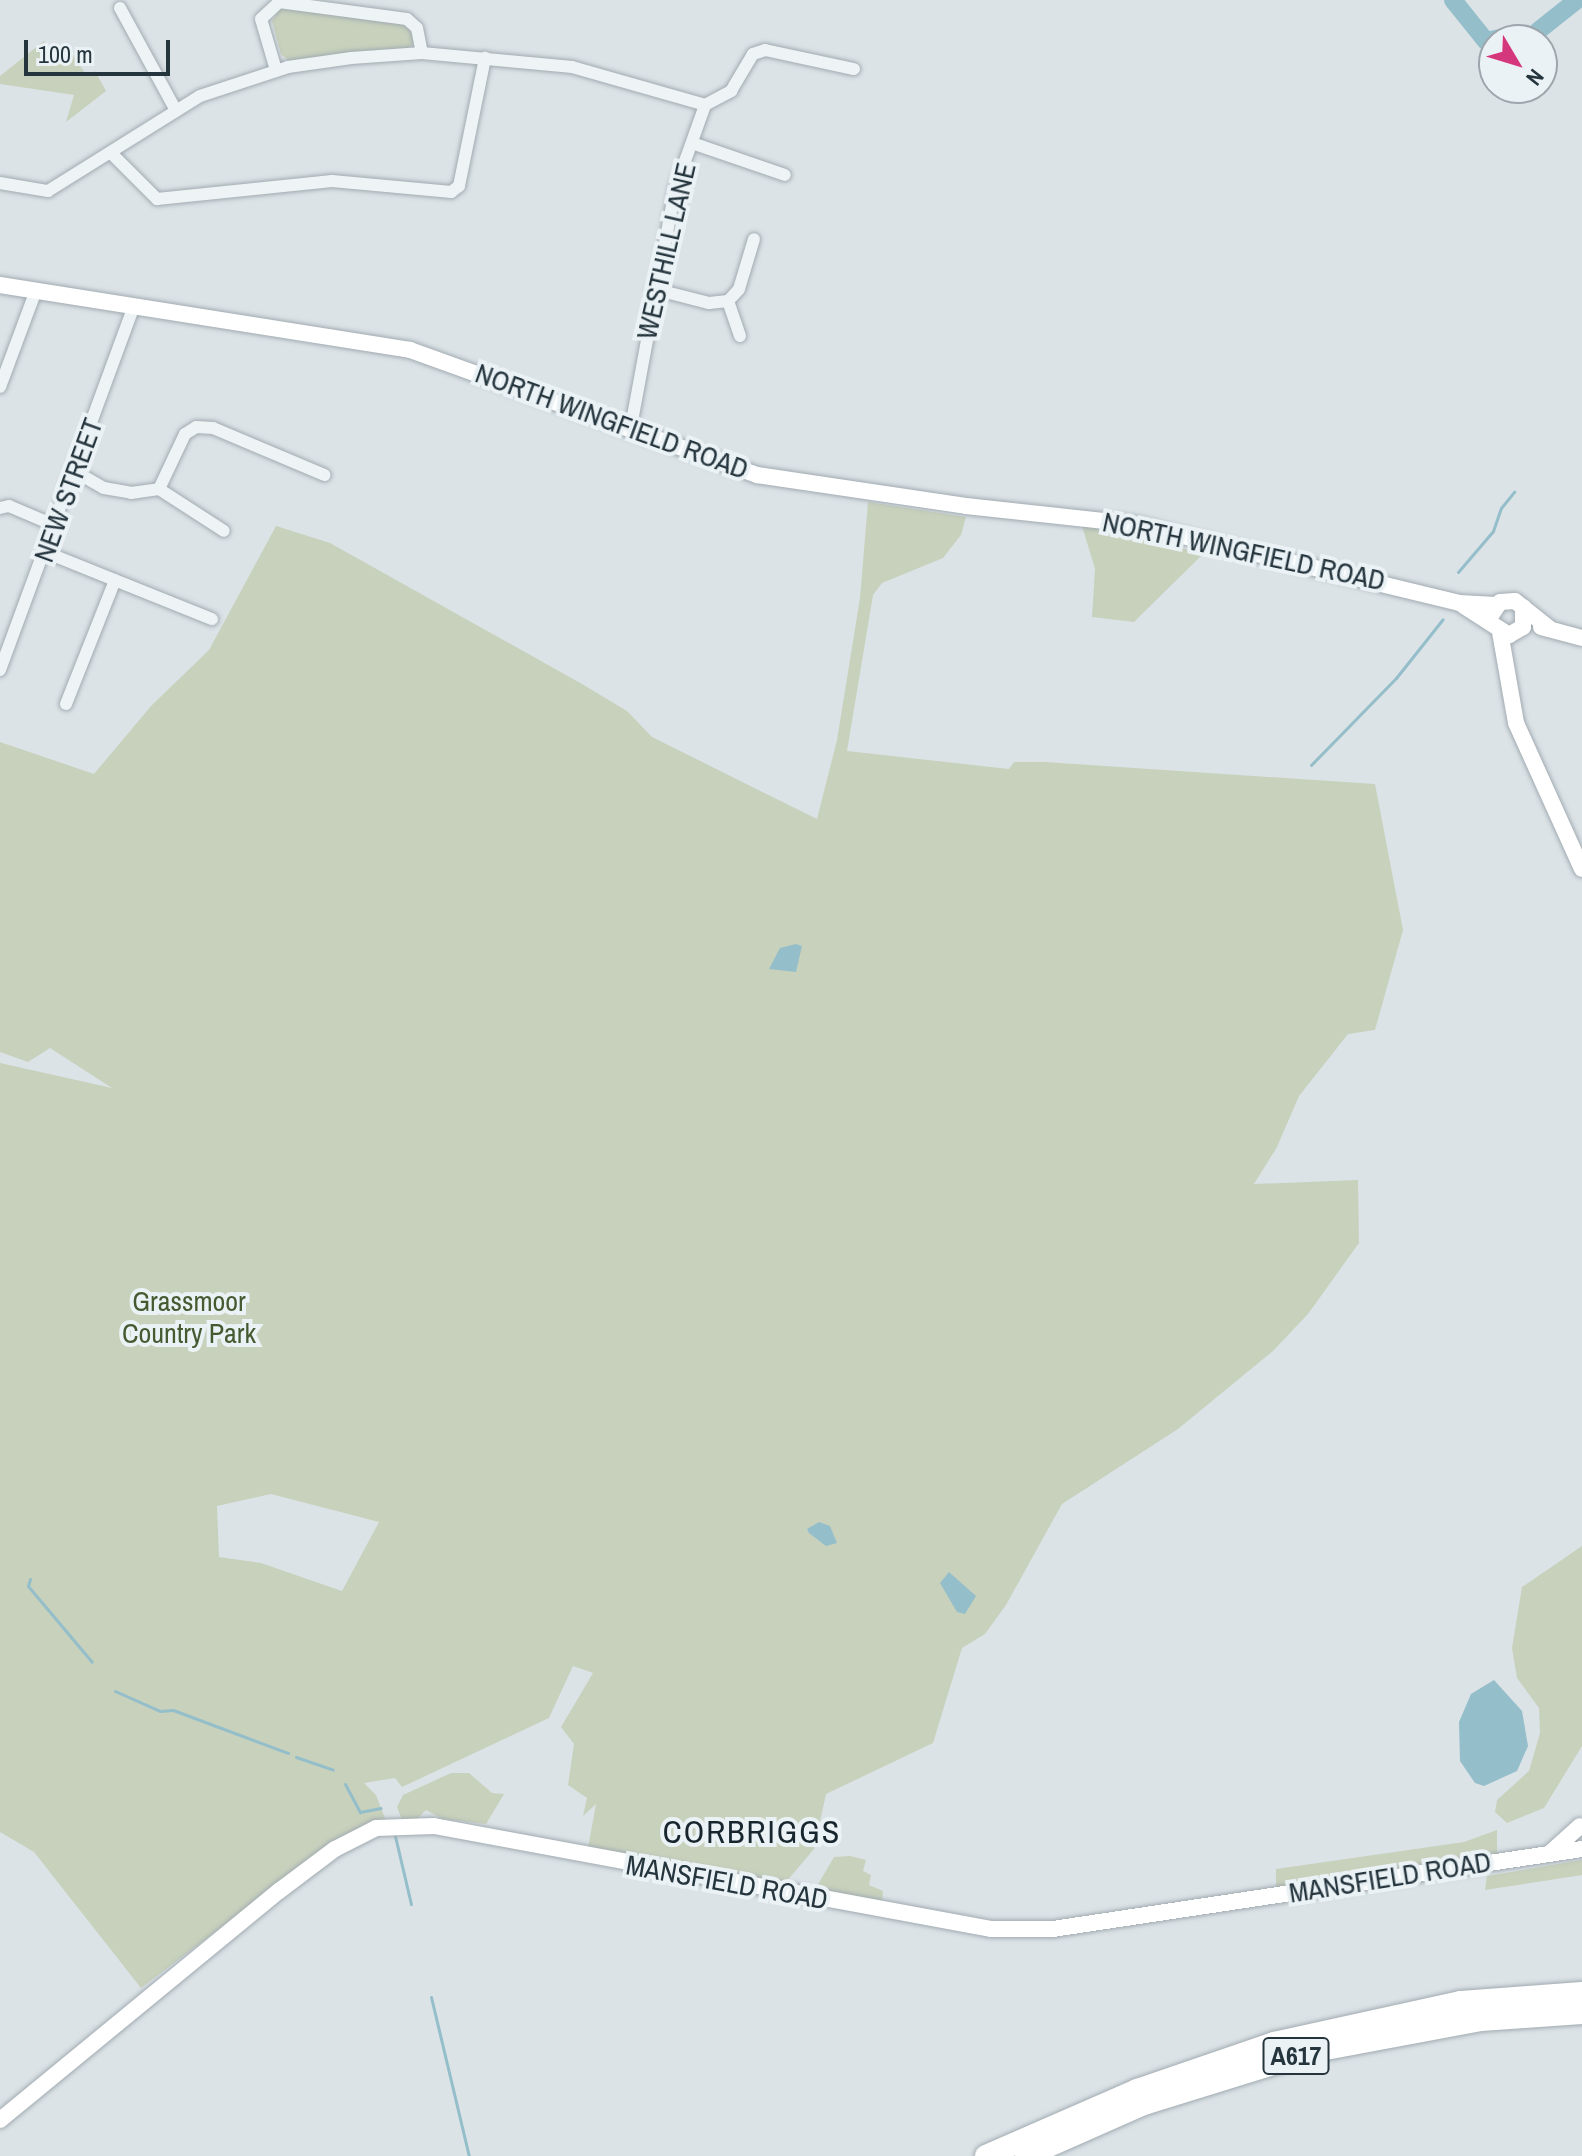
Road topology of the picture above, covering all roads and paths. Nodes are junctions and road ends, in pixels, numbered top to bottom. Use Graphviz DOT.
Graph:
graph roads {
  1 [pos="120,8"];
  2 [pos="422,53"];
  3 [pos="485,58"];
  4 [pos="854,69"];
  5 [pos="276,70"];
  6 [pos="705,105"];
  7 [pos="175,109"];
  8 [pos="692,143"];
  9 [pos="112,154"];
  10 [pos="785,175"];
  11 [pos="0,183"];
  12 [pos="754,239"];
  13 [pos="0,285"];
  14 [pos="654,289"];
  15 [pos="36,290"];
  16 [pos="728,301"];
  17 [pos="133,309"];
  18 [pos="740,336"];
  19 [pos="0,387"];
  20 [pos="630,432"];
  21 [pos="76,472"];
  22 [pos="324,475"];
  23 [pos="159,489"];
  24 [pos="0,508"];
  25 [pos="56,526"];
  26 [pos="224,531"];
  27 [pos="45,552"];
  28 [pos="115,580"];
  29 [pos="1459,603"];
  30 [pos="1496,605"];
  31 [pos="1523,607"];
  32 [pos="212,619"];
  33 [pos="1549,628"];
  34 [pos="1496,629"];
  35 [pos="1521,630"];
  36 [pos="1582,638"];
  37 [pos="1507,656"];
  38 [pos="0,670"];
  39 [pos="66,704"];
  40 [pos="1582,869"];
  41 [pos="1581,1829"];
  42 [pos="1582,1849"];
  43 [pos="1550,1853"];
  44 [pos="1582,1993"];
  45 [pos="1582,2013"];
  46 [pos="0,2120"];
  47 [pos="986,2156"];
  48 [pos="1026,2156"];
  1 -- 7 [label="street"];
  2 -- 3 [label="street"];
  2 -- 5 [label="street"];
  2 -- 5 [label="street"];
  3 -- 6 [label="street"];
  3 -- 9 [label="street"];
  4 -- 6 [label="street"];
  5 -- 7 [label="street"];
  6 -- 8 [label="street, WESTHILL LANE"];
  7 -- 9 [label="street"];
  8 -- 10 [label="street"];
  8 -- 14 [label="street, WESTHILL LANE"];
  9 -- 11 [label="street"];
  12 -- 16 [label="street"];
  13 -- 15 [label="main road, NORTH WINGFIELD ROAD"];
  14 -- 16 [label="street"];
  14 -- 20 [label="street, WESTHILL LANE"];
  15 -- 17 [label="main road, NORTH WINGFIELD ROAD"];
  15 -- 19 [label="street"];
  16 -- 18 [label="street"];
  17 -- 20 [label="main road, NORTH WINGFIELD ROAD"];
  17 -- 21 [label="street, NEW STREET"];
  20 -- 29 [label="main road, NORTH WINGFIELD ROAD"];
  21 -- 23 [label="street"];
  21 -- 25 [label="street, NEW STREET"];
  22 -- 23 [label="street"];
  23 -- 26 [label="street"];
  24 -- 25 [label="street"];
  25 -- 27 [label="street, NEW STREET"];
  27 -- 28 [label="street"];
  27 -- 38 [label="street, NEW STREET"];
  28 -- 32 [label="street"];
  28 -- 39 [label="street"];
  29 -- 30 [label="main road, NORTH WINGFIELD ROAD"];
  29 -- 34 [label="main road, NORTH WINGFIELD ROAD"];
  30 -- 31 [label="main road, NORTH WINGFIELD ROAD"];
  30 -- 34 [label="main road"];
  31 -- 33 [label="main road"];
  31 -- 35 [label="main road"];
  33 -- 35 [label="main road"];
  33 -- 36 [label="main road"];
  34 -- 35 [label="main road"];
  34 -- 37 [label="main road"];
  35 -- 37 [label="main road"];
  37 -- 40 [label="main road"];
  41 -- 43 [label="main road"];
  42 -- 43 [label="main road, MANSFIELD ROAD"];
  43 -- 46 [label="main road, MANSFIELD ROAD"];
  44 -- 47 [label="highway, A617"];
  45 -- 48 [label="highway, A617"];
}
